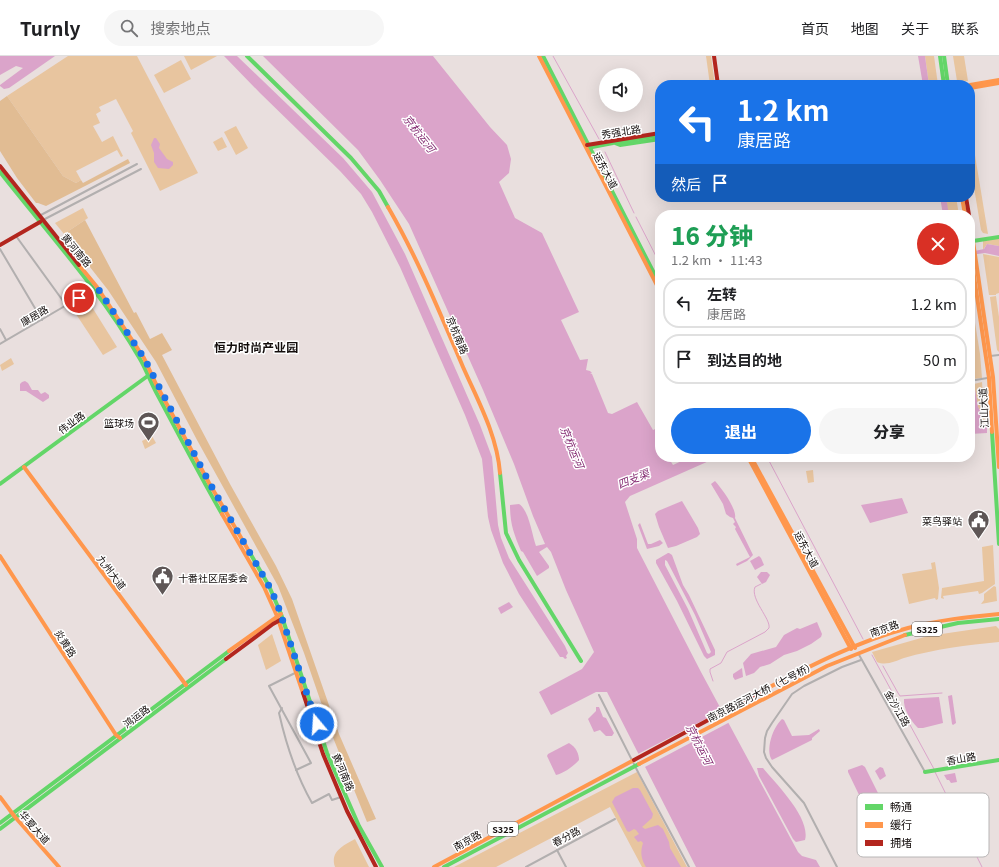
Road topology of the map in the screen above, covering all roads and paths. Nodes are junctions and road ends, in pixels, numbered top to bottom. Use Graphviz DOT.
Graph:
graph roads {
  1 [pos="247,56"];
  2 [pos="539,56"];
  3 [pos="543,56"];
  4 [pos="714,56"];
  5 [pos="940,56"];
  6 [pos="944,56"];
  7 [pos="717,80"];
  8 [pos="943,80"];
  9 [pos="947,80"];
  10 [pos="999,82"];
  11 [pos="975,85"];
  12 [pos="655,135"];
  13 [pos="655,135"];
  14 [pos="655,140"];
  15 [pos="615,143"];
  16 [pos="587,147"];
  17 [pos="136,164"];
  18 [pos="0,166"];
  19 [pos="141,169"];
  20 [pos="0,172"];
  21 [pos="37,217"];
  22 [pos="40,221"];
  23 [pos="16,236"];
  24 [pos="999,236"];
  25 [pos="975,241"];
  26 [pos="0,245"];
  27 [pos="0,249"];
  28 [pos="975,256"];
  29 [pos="655,276"];
  30 [pos="975,279"];
  31 [pos="655,280"];
  32 [pos="95,288"];
  33 [pos="66,305"];
  34 [pos="42,320"];
  35 [pos="0,329"];
  36 [pos="6,340"];
  37 [pos="0,344"];
  38 [pos="999,355"];
  39 [pos="988,356"];
  40 [pos="150,374"];
  41 [pos="991,378"];
  42 [pos="975,380"];
  43 [pos="998,419"];
  44 [pos="751,462"];
  45 [pos="754,462"];
  46 [pos="24,467"];
  47 [pos="999,467"];
  48 [pos="0,484"];
  49 [pos="999,544"];
  50 [pos="0,556"];
  51 [pos="999,614"];
  52 [pos="280,617"];
  53 [pos="999,619"];
  54 [pos="853,648"];
  55 [pos="846,651"];
  56 [pos="858,652"];
  57 [pos="849,656"];
  58 [pos="581,660"];
  59 [pos="861,660"];
  60 [pos="295,673"];
  61 [pos="187,686"];
  62 [pos="599,695"];
  63 [pos="282,708"];
  64 [pos="118,737"];
  65 [pos="999,760"];
  66 [pos="296,770"];
  67 [pos="925,772"];
  68 [pos="572,792"];
  69 [pos="0,797"];
  70 [pos="341,797"];
  71 [pos="575,797"];
  72 [pos="13,815"];
  73 [pos="615,819"];
  74 [pos="0,823"];
  75 [pos="0,829"];
  76 [pos="557,850"];
  77 [pos="447,860"];
  78 [pos="59,867"];
  79 [pos="376,867"];
  80 [pos="382,867"];
  81 [pos="430,867"];
  82 [pos="434,867"];
  83 [pos="444,867"];
  84 [pos="526,867"];
  85 [pos="566,867"];
  86 [pos="689,867"];
  87 [pos="837,867"];
  1 -- 58 [label="main road, 京杭南路"];
  2 -- 16 [label="main road, 运东大道"];
  3 -- 16 [label="main road, 运东大道"];
  4 -- 7 [label="main road"];
  5 -- 8 [label="main road"];
  6 -- 9 [label="main road"];
  10 -- 11 [label="main road"];
  12 -- 16 [label="main road, 秀强北路"];
  13 -- 15 [label="main road, 秀强北路"];
  14 -- 15 [label="main road"];
  15 -- 16 [label="main road, 秀强北路"];
  16 -- 29 [label="main road, 运东大道"];
  16 -- 31 [label="main road, 运东大道"];
  17 -- 21 [label="street"];
  18 -- 21 [label="main road, 黄河南路"];
  19 -- 22 [label="street"];
  20 -- 21 [label="main road, 黄河南路"];
  21 -- 22 [label="main road, 黄河南路"];
  22 -- 23 [label="main road"];
  22 -- 32 [label="main road, 黄河南路"];
  23 -- 26 [label="main road"];
  23 -- 33 [label="street"];
  24 -- 25 [label="main road"];
  27 -- 34 [label="street"];
  28 -- 39 [label="main road, 江山大道"];
  30 -- 39 [label="main road, 江山大道"];
  32 -- 33 [label="street, 康居路"];
  32 -- 40 [label="main road, 黄河南路"];
  33 -- 34 [label="street, 康居路"];
  34 -- 36 [label="street, 康居路"];
  35 -- 36 [label="street"];
  36 -- 37 [label="street, 康居路"];
  38 -- 39 [label="street"];
  39 -- 41 [label="main road, 江山大道"];
  40 -- 46 [label="main road, 伟业路"];
  40 -- 52 [label="main road, 黄河南路"];
  41 -- 42 [label="street"];
  41 -- 43 [label="main road, 江山大道"];
  41 -- 49 [label="main road, 江山大道"];
  43 -- 47 [label="main road, 江山大道"];
  44 -- 54 [label="main road, 运东大道"];
  45 -- 54 [label="main road, 运东大道"];
  46 -- 48 [label="main road, 伟业路"];
  46 -- 61 [label="main road, 九州大道"];
  50 -- 64 [label="main road, 炎黄路"];
  51 -- 54 [label="main road, 南京路 / S325"];
  52 -- 60 [label="main road, 黄河南路"];
  52 -- 61 [label="main road, 鸿运路"];
  52 -- 80 [label="main road, 黄河南路"];
  53 -- 56 [label="main road, 南京路 / S325"];
  54 -- 55 [label="main road, 南京路 / S325"];
  55 -- 68 [label="main road, 南京路运河大桥（七号桥） / S325"];
  56 -- 57 [label="main road, 南京路 / S325"];
  56 -- 59 [label="street, 金沙江路"];
  57 -- 71 [label="main road, 南京路运河大桥（七号桥） / S325"];
  59 -- 67 [label="street, 金沙江路"];
  59 -- 87 [label="street"];
  60 -- 63 [label="street"];
  60 -- 70 [label="main road, 黄河南路"];
  61 -- 64 [label="main road, 鸿运路"];
  62 -- 86 [label="street"];
  63 -- 66 [label="street"];
  63 -- 66 [label="street"];
  64 -- 72 [label="main road, 鸿运路"];
  65 -- 67 [label="main road, 香山路"];
  66 -- 70 [label="street"];
  68 -- 77 [label="main road, 南京路 / S325"];
  69 -- 72 [label="main road, 华夏大道"];
  70 -- 79 [label="main road, 黄河南路"];
  71 -- 83 [label="main road, 南京路 / S325"];
  72 -- 74 [label="main road, 鸿运路"];
  72 -- 75 [label="main road, 鸿运路"];
  72 -- 78 [label="main road, 华夏大道"];
  73 -- 76 [label="street, 春分路"];
  76 -- 84 [label="street, 春分路"];
  76 -- 85 [label="street"];
  77 -- 81 [label="main road"];
  77 -- 82 [label="main road, 南京路 / S325"];
}
